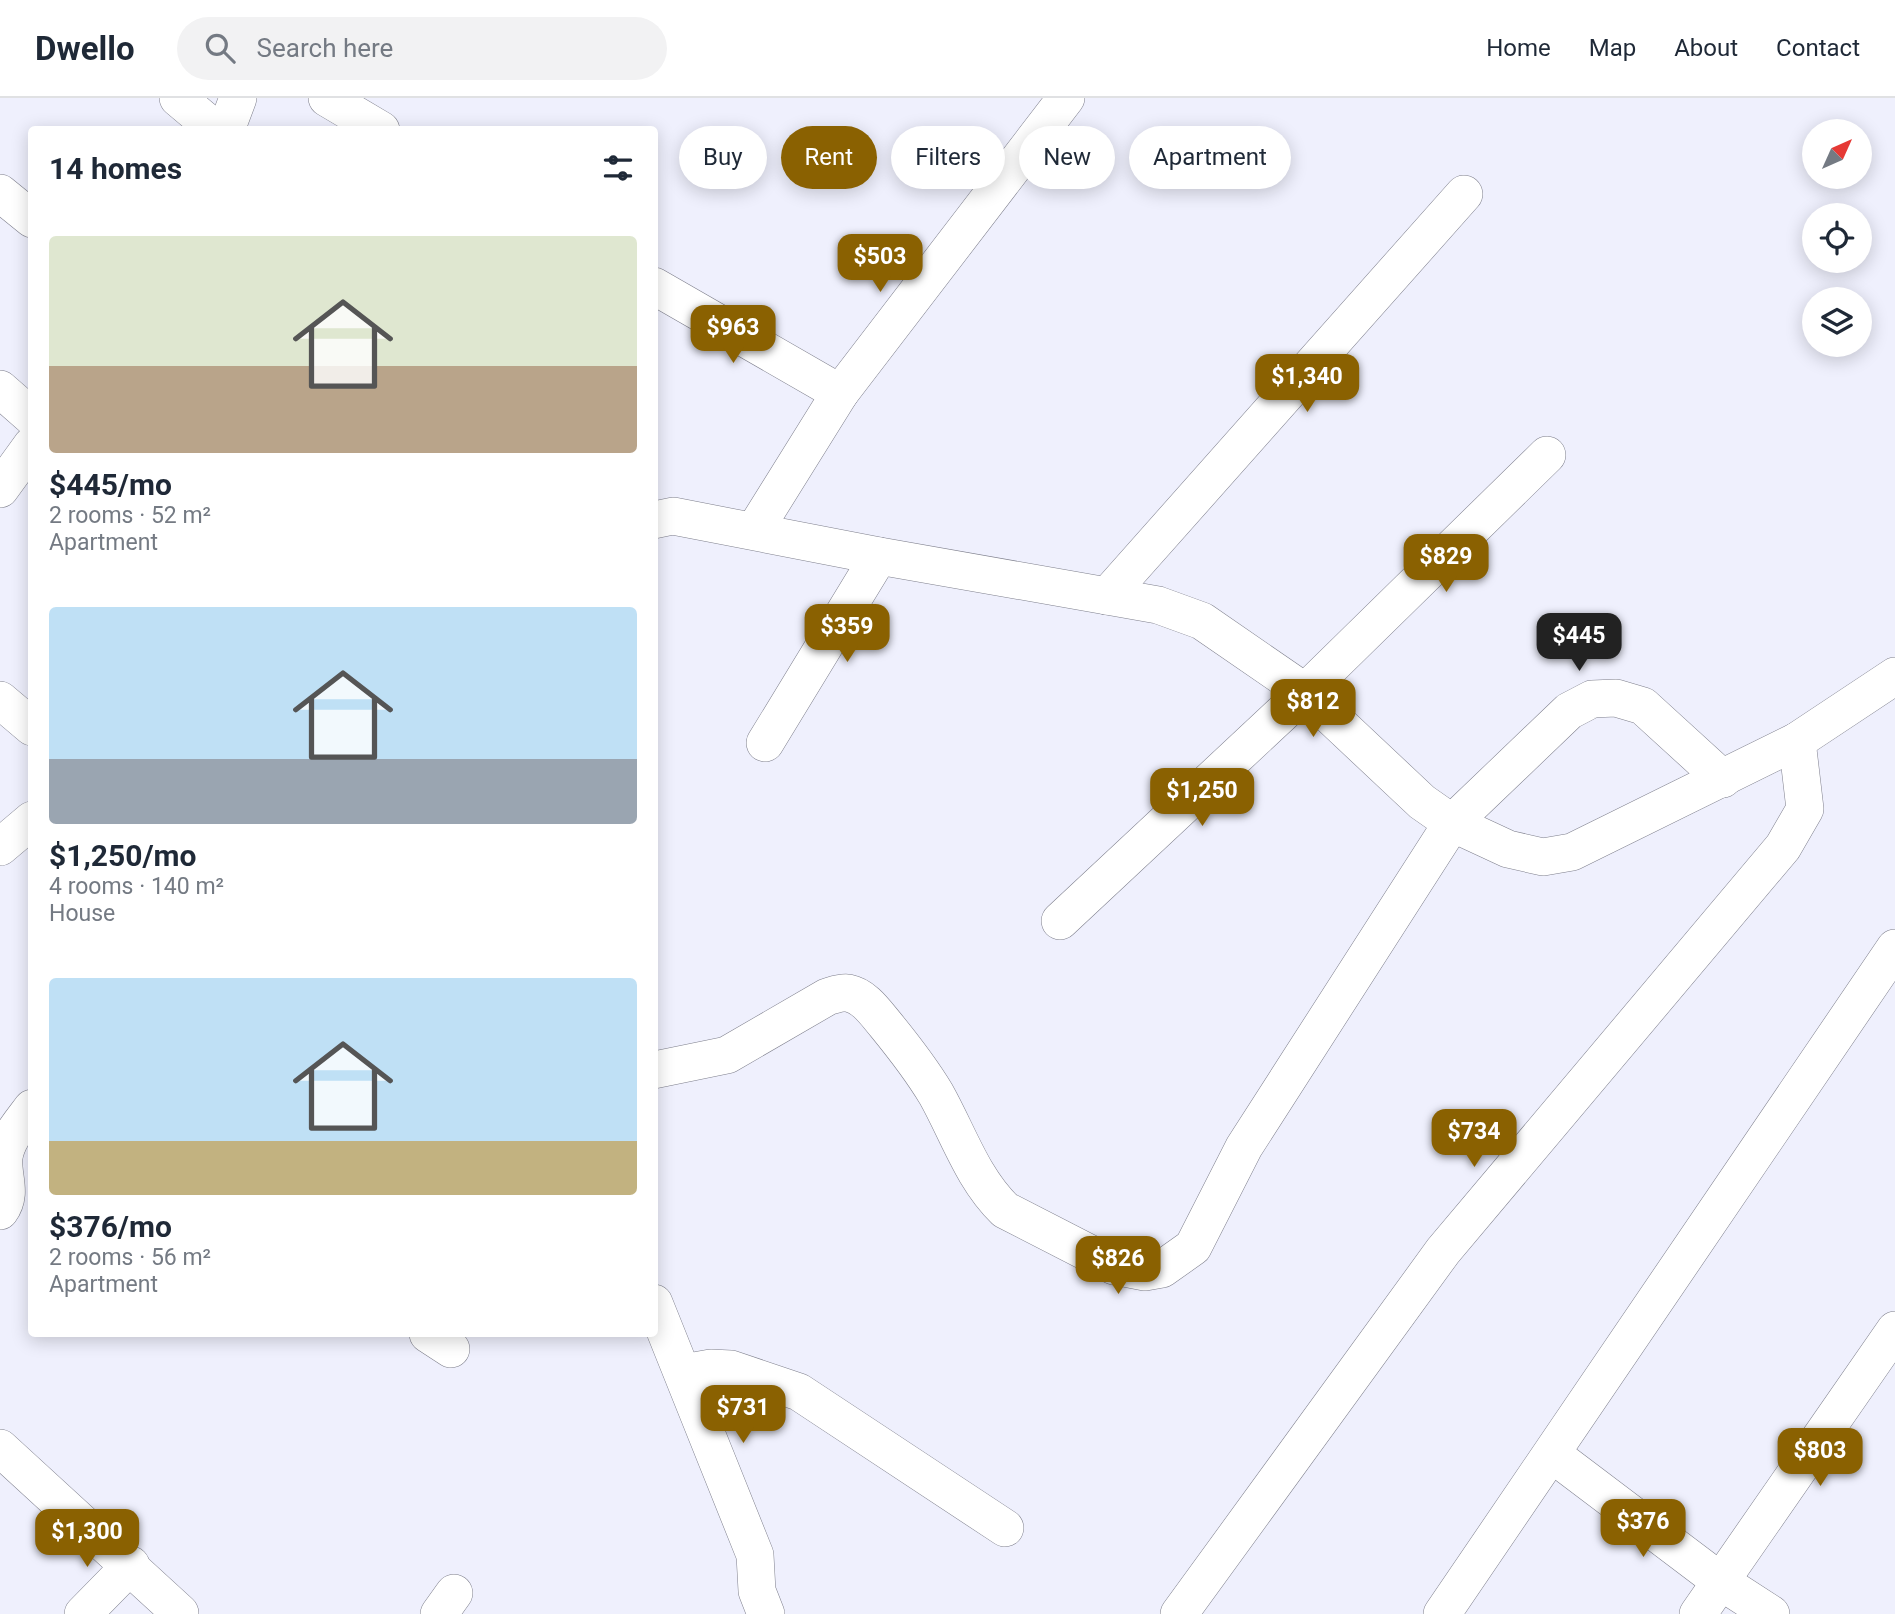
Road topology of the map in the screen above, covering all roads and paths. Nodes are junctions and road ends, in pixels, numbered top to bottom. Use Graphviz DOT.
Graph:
graph roads {
  1 [pos="178,98"];
  2 [pos="238,98"];
  3 [pos="327,98"];
  4 [pos="1066,98"];
  5 [pos="211,126"];
  6 [pos="228,126"];
  7 [pos="375,126"];
  8 [pos="0,193"];
  9 [pos="1464,194"];
  10 [pos="28,216"];
  11 [pos="658,288"];
  12 [pos="0,389"];
  13 [pos="840,393"];
  14 [pos="28,414"];
  15 [pos="28,450"];
  16 [pos="1548,455"];
  17 [pos="0,489"];
  18 [pos="661,514"];
  19 [pos="754,531"];
  20 [pos="879,556"];
  21 [pos="1107,596"];
  22 [pos="1895,676"];
  23 [pos="1305,692"];
  24 [pos="0,700"];
  25 [pos="28,724"];
  26 [pos="1797,741"];
  27 [pos="765,743"];
  28 [pos="1723,779"];
  29 [pos="28,823"];
  30 [pos="1452,823"];
  31 [pos="0,847"];
  32 [pos="1060,921"];
  33 [pos="1895,948"];
  34 [pos="658,1069"];
  35 [pos="28,1114"];
  36 [pos="12,1173"];
  37 [pos="0,1211"];
  38 [pos="658,1313"];
  39 [pos="1895,1330"];
  40 [pos="683,1373"];
  41 [pos="0,1448"];
  42 [pos="1552,1454"];
  43 [pos="1005,1528"];
  44 [pos="131,1565"];
  45 [pos="1720,1581"];
  46 [pos="180,1613"];
  47 [pos="83,1614"];
  48 [pos="766,1614"];
  49 [pos="1179,1614"];
  50 [pos="1442,1614"];
  51 [pos="1698,1614"];
  52 [pos="1771,1614"];
  1 -- 5 [label="street"];
  2 -- 6 [label="street"];
  3 -- 7 [label="street"];
  4 -- 13 [label="street"];
  8 -- 10 [label="street"];
  9 -- 21 [label="street"];
  11 -- 13 [label="street"];
  12 -- 14 [label="street"];
  13 -- 19 [label="street"];
  15 -- 17 [label="street"];
  16 -- 23 [label="street"];
  18 -- 19 [label="street"];
  19 -- 20 [label="street"];
  20 -- 21 [label="street"];
  20 -- 27 [label="street"];
  21 -- 23 [label="street"];
  22 -- 26 [label="street"];
  23 -- 30 [label="street"];
  23 -- 32 [label="street"];
  24 -- 25 [label="street"];
  26 -- 28 [label="street"];
  26 -- 49 [label="street"];
  28 -- 30 [label="street"];
  28 -- 30 [label="street"];
  29 -- 31 [label="street"];
  30 -- 34 [label="street"];
  33 -- 42 [label="street"];
  35 -- 36 [label="street"];
  36 -- 37 [label="street"];
  38 -- 40 [label="street"];
  39 -- 45 [label="street"];
  40 -- 43 [label="street"];
  40 -- 48 [label="street"];
  41 -- 44 [label="street"];
  42 -- 45 [label="street"];
  42 -- 50 [label="street"];
  44 -- 46 [label="street"];
  44 -- 47 [label="street"];
  45 -- 51 [label="street"];
  45 -- 52 [label="street"];
}
